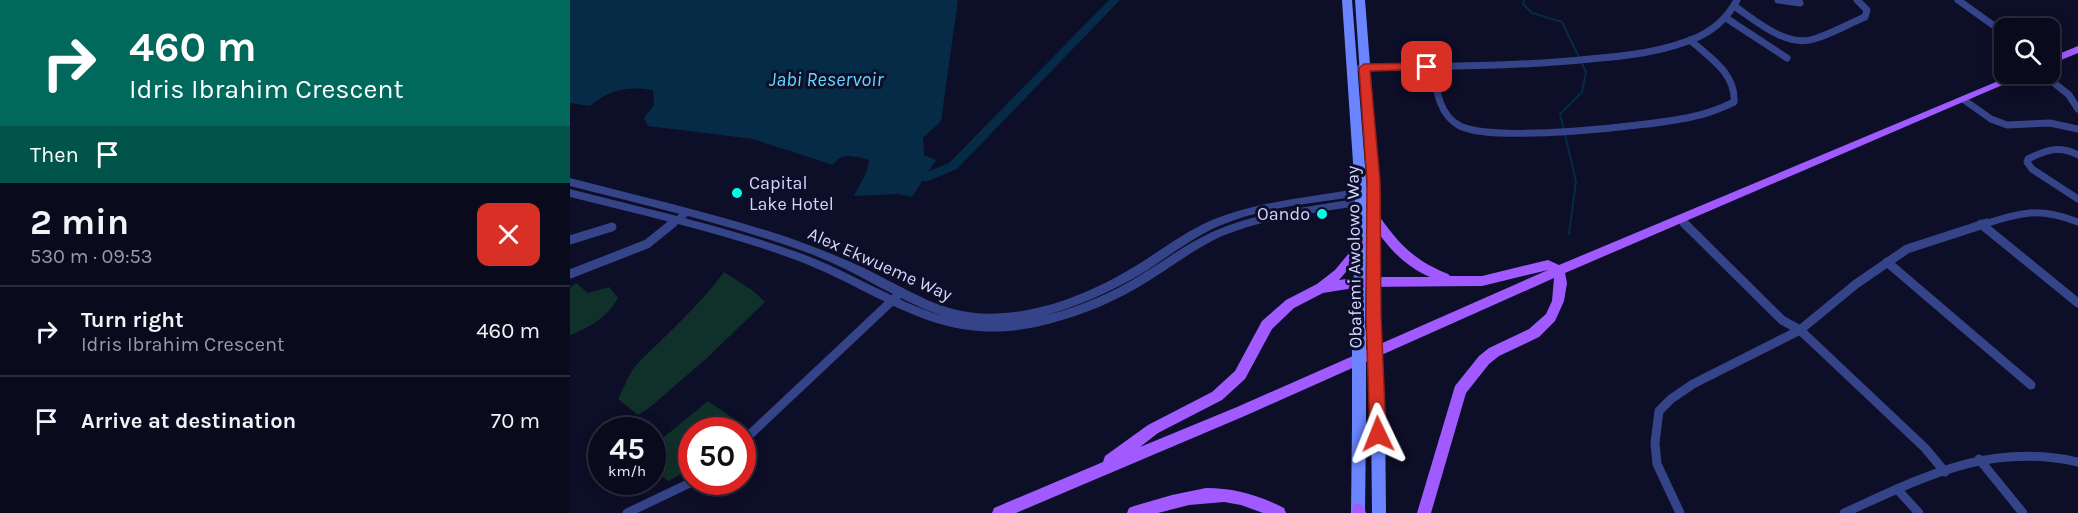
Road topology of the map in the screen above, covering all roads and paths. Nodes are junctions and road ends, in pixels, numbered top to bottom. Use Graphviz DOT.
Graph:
graph roads {
  1 [pos="1347,0"];
  2 [pos="1360,0"];
  3 [pos="1778,0"];
  4 [pos="1857,0"];
  5 [pos="1958,0"];
  6 [pos="1735,3"];
  7 [pos="1800,3"];
  8 [pos="1726,18"];
  9 [pos="1994,26"];
  10 [pos="1690,40"];
  11 [pos="2078,49"];
  12 [pos="2060,57"];
  13 [pos="1787,58"];
  14 [pos="1433,66"];
  15 [pos="1352,68"];
  16 [pos="1364,68"];
  17 [pos="2000,84"];
  18 [pos="2056,84"];
  19 [pos="1964,100"];
  20 [pos="2078,110"];
  21 [pos="2078,129"];
  22 [pos="2078,155"];
  23 [pos="570,182"];
  24 [pos="570,193"];
  25 [pos="1367,196"];
  26 [pos="2078,199"];
  27 [pos="686,213"];
  28 [pos="1373,216"];
  29 [pos="1680,219"];
  30 [pos="676,220"];
  31 [pos="2078,222"];
  32 [pos="1982,224"];
  33 [pos="612,227"];
  34 [pos="570,240"];
  35 [pos="1360,243"];
  36 [pos="1887,262"];
  37 [pos="1558,272"];
  38 [pos="570,274"];
  39 [pos="1374,281"];
  40 [pos="1456,281"];
  41 [pos="1360,282"];
  42 [pos="1321,288"];
  43 [pos="896,297"];
  44 [pos="2078,303"];
  45 [pos="1800,330"];
  46 [pos="2031,385"];
  47 [pos="756,429"];
  48 [pos="1979,459"];
  49 [pos="2078,462"];
  50 [pos="1099,469"];
  51 [pos="1945,472"];
  52 [pos="678,489"];
  53 [pos="1897,489"];
  54 [pos="1026,509"];
  55 [pos="1358,512"];
  56 [pos="627,513"];
  57 [pos="999,513"];
  58 [pos="1134,513"];
  59 [pos="1279,513"];
  60 [pos="1379,513"];
  61 [pos="1424,513"];
  62 [pos="1680,513"];
  63 [pos="1844,513"];
  64 [pos="1919,513"];
  65 [pos="2023,513"];
  1 -- 15 [label="main road, Obafemi Awolowo Way"];
  2 -- 16 [label="main road, Obafemi Awolowo Way"];
  3 -- 7 [label="street"];
  4 -- 6 [label="street"];
  5 -- 9 [label="street"];
  6 -- 8 [label="street"];
  8 -- 10 [label="street"];
  8 -- 13 [label="street"];
  10 -- 14 [label="street"];
  10 -- 14 [label="street"];
  11 -- 12 [label="main road"];
  14 -- 16 [label="street"];
  15 -- 16 [label="street"];
  15 -- 25 [label="main road, Obafemi Awolowo Way"];
  16 -- 25 [label="main road, Obafemi Awolowo Way"];
  17 -- 19 [label="main road"];
  18 -- 20 [label="street"];
  19 -- 21 [label="street"];
  19 -- 29 [label="main road"];
  22 -- 26 [label="street"];
  23 -- 27 [label="street, Alex Ekwueme Way"];
  24 -- 30 [label="street, Alex Ekwueme Way"];
  25 -- 28 [label="main road, Obafemi Awolowo Way"];
  25 -- 35 [label="main road, Obafemi Awolowo Way"];
  25 -- 43 [label="street, Alex Ekwueme Way"];
  27 -- 30 [label="street"];
  27 -- 43 [label="street, Alex Ekwueme Way"];
  28 -- 39 [label="main road, Obafemi Awolowo Way"];
  28 -- 40 [label="main road"];
  29 -- 37 [label="main road"];
  29 -- 45 [label="street"];
  30 -- 38 [label="street"];
  30 -- 43 [label="street, Alex Ekwueme Way"];
  31 -- 32 [label="street"];
  32 -- 36 [label="street"];
  32 -- 44 [label="street"];
  33 -- 34 [label="street"];
  35 -- 41 [label="main road, Obafemi Awolowo Way"];
  35 -- 42 [label="main road"];
  36 -- 45 [label="street"];
  36 -- 46 [label="street"];
  37 -- 40 [label="main road"];
  37 -- 50 [label="main road"];
  37 -- 61 [label="main road"];
  39 -- 40 [label="main road"];
  39 -- 41 [label="main road"];
  39 -- 60 [label="main road, Obafemi Awolowo Way, bridge"];
  41 -- 42 [label="main road"];
  41 -- 55 [label="main road, Obafemi Awolowo Way, bridge"];
  42 -- 50 [label="main road"];
  43 -- 47 [label="street"];
  45 -- 51 [label="street"];
  45 -- 62 [label="street"];
  48 -- 49 [label="street"];
  48 -- 51 [label="street"];
  48 -- 65 [label="street"];
  50 -- 54 [label="main road"];
  51 -- 53 [label="street"];
  52 -- 56 [label="street"];
  53 -- 63 [label="street"];
  53 -- 64 [label="street"];
  54 -- 57 [label="main road"];
  58 -- 59 [label="main road"];
}
